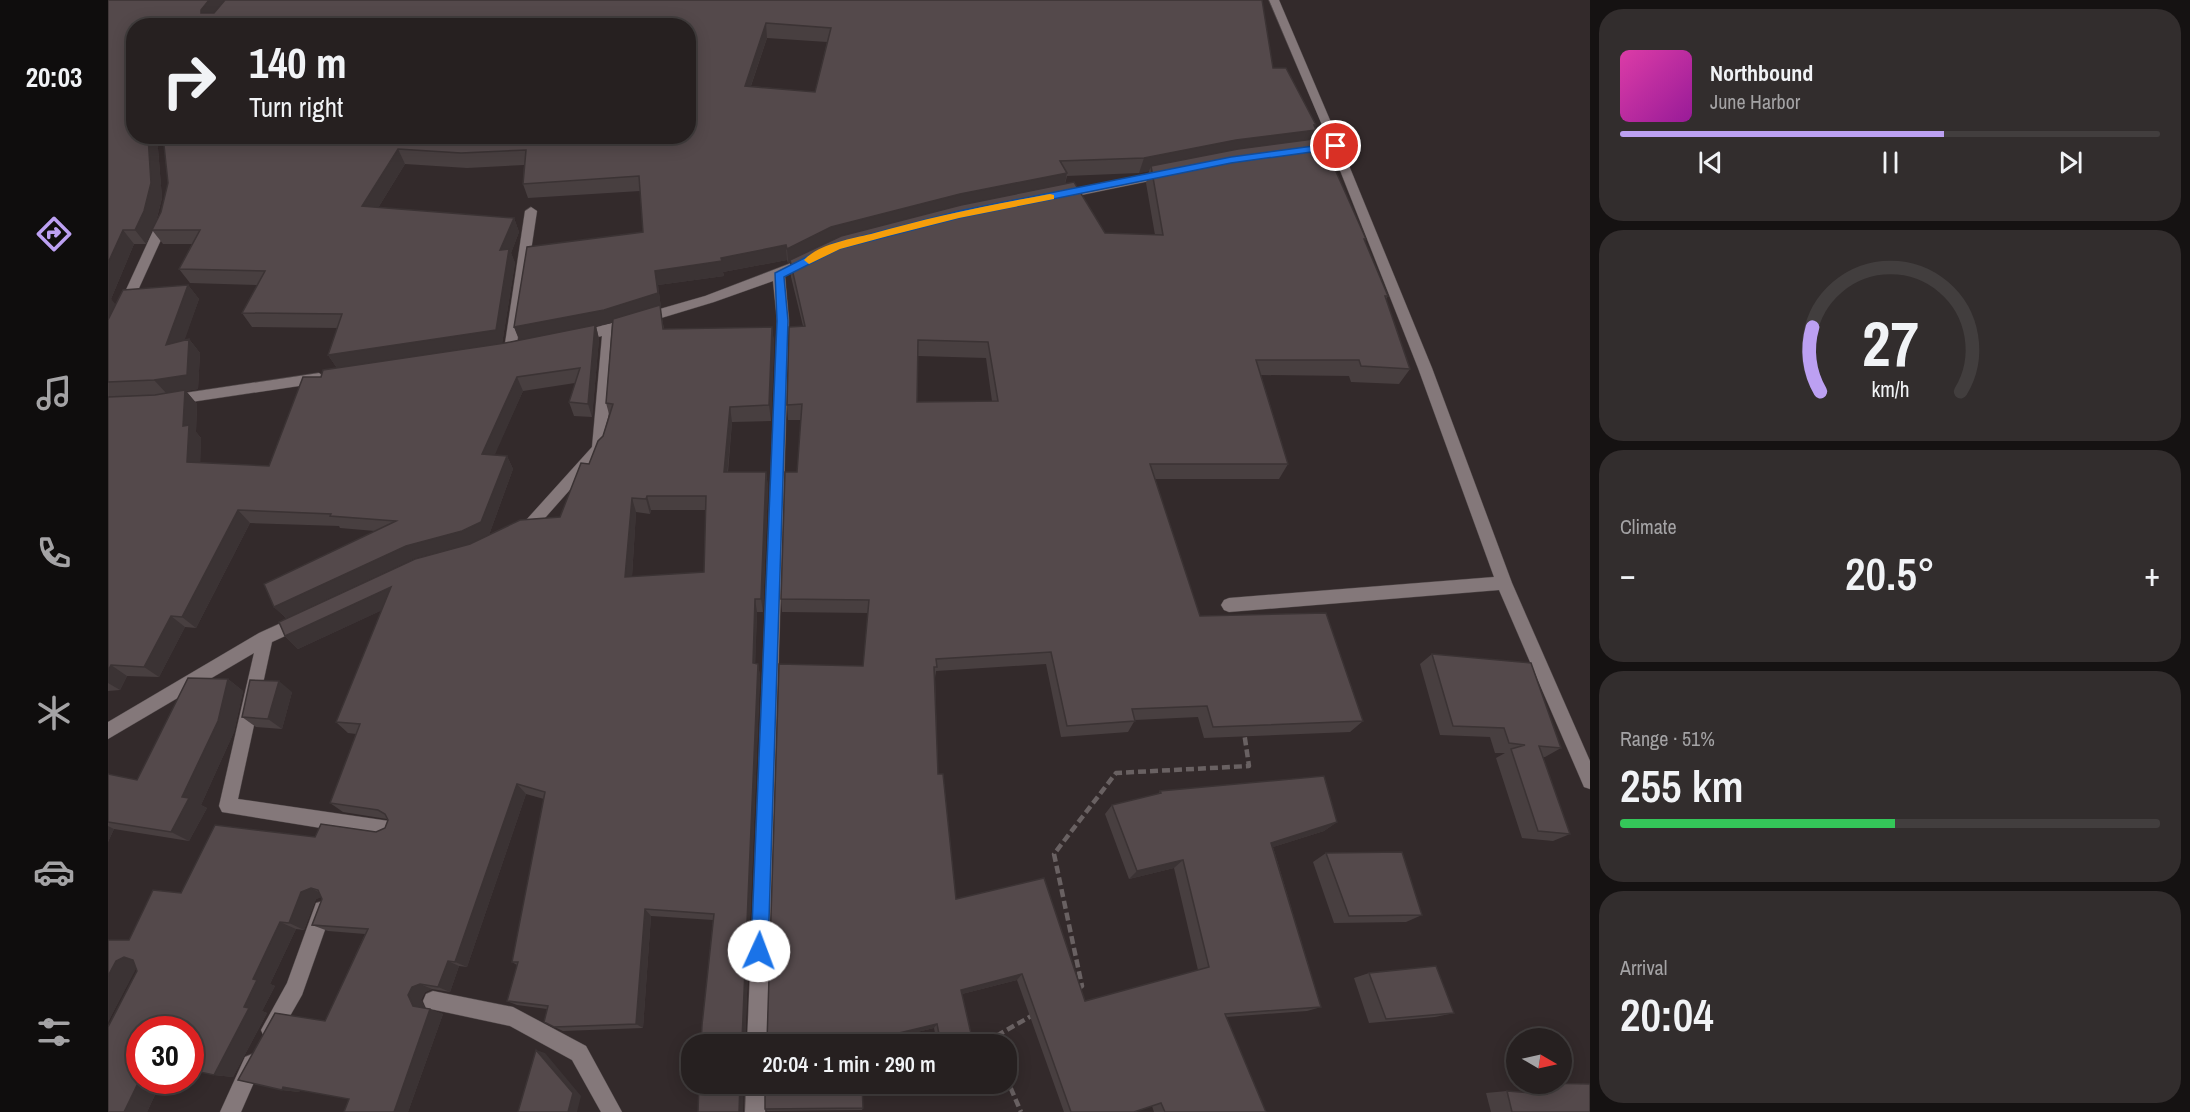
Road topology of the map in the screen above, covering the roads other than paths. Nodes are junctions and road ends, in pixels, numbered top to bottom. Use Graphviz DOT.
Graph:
graph roads {
  1 [pos="1274,0"];
  2 [pos="1336,146"];
  3 [pos="1290,152"];
  4 [pos="1178,172"];
  5 [pos="1047,198"];
  6 [pos="168,207"];
  7 [pos="531,211"];
  8 [pos="817,256"];
  9 [pos="779,275"];
  10 [pos="609,330"];
  11 [pos="565,339"];
  12 [pos="108,343"];
  13 [pos="510,350"];
  14 [pos="334,376"];
  15 [pos="155,401"];
  16 [pos="502,537"];
  17 [pos="1504,583"];
  18 [pos="1229,605"];
  19 [pos="317,613"];
  20 [pos="265,638"];
  21 [pos="108,731"];
  22 [pos="1590,781"];
  23 [pos="389,830"];
  24 [pos="325,907"];
  25 [pos="433,1000"];
  26 [pos="757,1034"];
  27 [pos="756,1094"];
  28 [pos="230,1112"];
  29 [pos="612,1112"];
  30 [pos="755,1112"];
  1 -- 2 [label="street"];
  2 -- 3 [label="street"];
  2 -- 17 [label="street"];
  4 -- 5 [label="street"];
  6 -- 12 [label="street"];
  7 -- 13 [label="street"];
  8 -- 9 [label="street"];
  9 -- 10 [label="street"];
  9 -- 26 [label="street"];
  10 -- 11 [label="street"];
  10 -- 16 [label="street"];
  14 -- 15 [label="street"];
  17 -- 18 [label="street"];
  17 -- 22 [label="street"];
  19 -- 20 [label="street"];
  20 -- 21 [label="street"];
  20 -- 23 [label="street"];
  24 -- 28 [label="street"];
  25 -- 29 [label="street"];
  27 -- 30 [label="street"];
}
